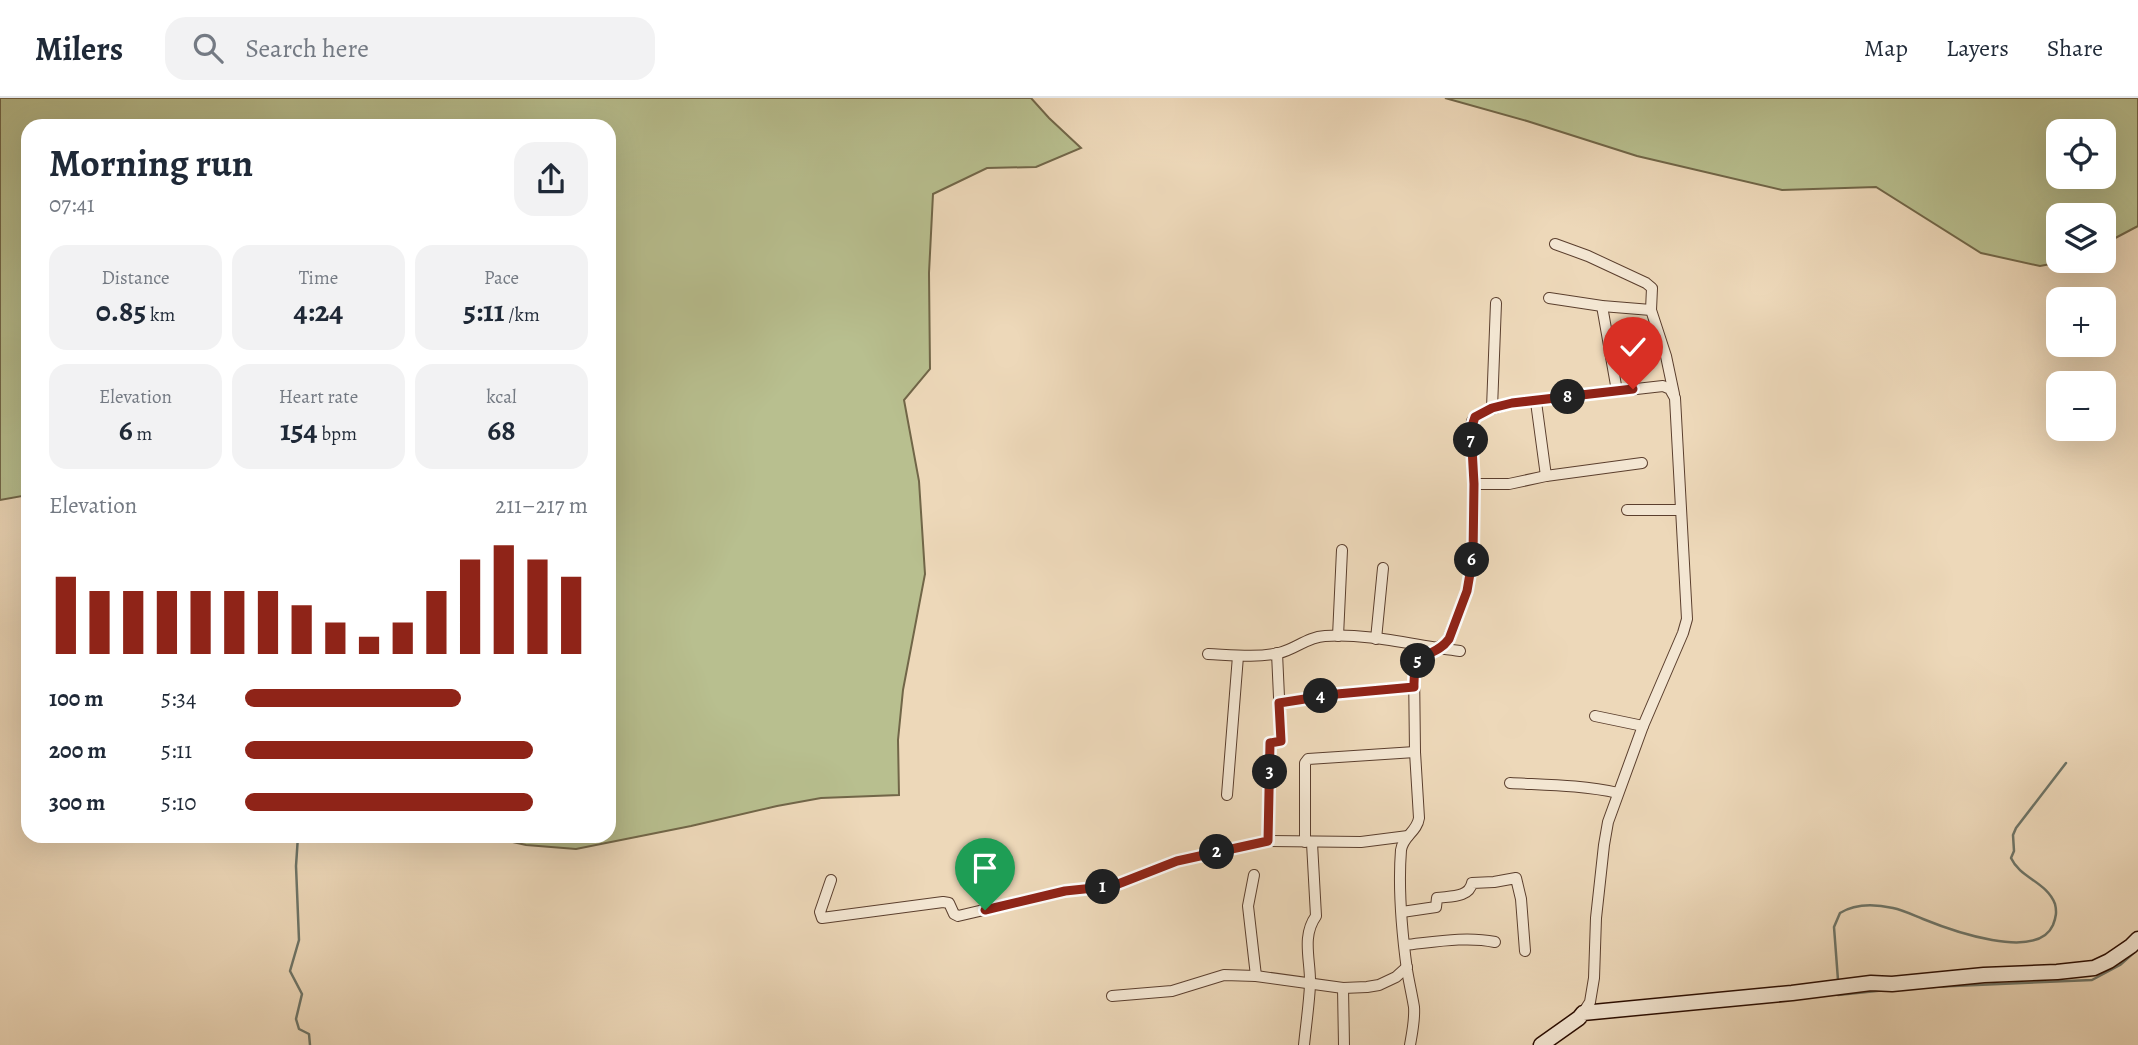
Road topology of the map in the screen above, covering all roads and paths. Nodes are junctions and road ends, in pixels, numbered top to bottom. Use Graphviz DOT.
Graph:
graph roads {
  1 [pos="1555,244"];
  2 [pos="1549,298"];
  3 [pos="1496,303"];
  4 [pos="1602,306"];
  5 [pos="1651,310"];
  6 [pos="1617,391"];
  7 [pos="1675,398"];
  8 [pos="1536,402"];
  9 [pos="1492,408"];
  10 [pos="1642,463"];
  11 [pos="1546,476"];
  12 [pos="1474,484"];
  13 [pos="1627,509"];
  14 [pos="1681,510"];
  15 [pos="1342,550"];
  16 [pos="1383,568"];
  17 [pos="1338,636"];
  18 [pos="1376,639"];
  19 [pos="1435,649"];
  20 [pos="1460,651"];
  21 [pos="1277,653"];
  22 [pos="1209,654"];
  23 [pos="1238,656"];
  24 [pos="1414,687"];
  25 [pos="1279,703"];
  26 [pos="1595,716"];
  27 [pos="1643,726"];
  28 [pos="1415,752"];
  29 [pos="1510,783"];
  30 [pos="1618,793"];
  31 [pos="1227,795"];
  32 [pos="1409,836"];
  33 [pos="1268,841"];
  34 [pos="1309,842"];
  35 [pos="1254,875"];
  36 [pos="831,880"];
  37 [pos="1402,912"];
  38 [pos="2138,939"];
  39 [pos="1495,942"];
  40 [pos="1405,945"];
  41 [pos="1525,951"];
  42 [pos="1407,967"];
  43 [pos="1256,976"];
  44 [pos="1310,983"];
  45 [pos="1343,988"];
  46 [pos="1112,996"];
  47 [pos="1583,1013"];
  48 [pos="1304,1045"];
  49 [pos="1343,1045"];
  50 [pos="1410,1045"];
  51 [pos="1541,1045"];
  1 -- 5 [label="street"];
  2 -- 4 [label="street"];
  3 -- 9 [label="street"];
  4 -- 5 [label="street"];
  4 -- 6 [label="street"];
  5 -- 7 [label="street"];
  6 -- 7 [label="street"];
  6 -- 8 [label="street"];
  7 -- 14 [label="street"];
  8 -- 9 [label="street"];
  8 -- 11 [label="street"];
  9 -- 12 [label="street"];
  10 -- 11 [label="street"];
  11 -- 12 [label="street"];
  12 -- 19 [label="street"];
  13 -- 14 [label="street"];
  14 -- 27 [label="street"];
  15 -- 17 [label="street"];
  16 -- 18 [label="street"];
  17 -- 18 [label="street"];
  17 -- 21 [label="street"];
  18 -- 19 [label="street"];
  19 -- 20 [label="street"];
  19 -- 24 [label="street"];
  21 -- 23 [label="street"];
  21 -- 25 [label="street"];
  22 -- 23 [label="street"];
  23 -- 31 [label="street"];
  24 -- 25 [label="street"];
  24 -- 28 [label="street"];
  25 -- 33 [label="street"];
  26 -- 27 [label="street"];
  27 -- 30 [label="street"];
  28 -- 32 [label="street"];
  28 -- 34 [label="street"];
  29 -- 30 [label="street"];
  30 -- 47 [label="street"];
  32 -- 34 [label="street"];
  32 -- 37 [label="street"];
  33 -- 34 [label="street"];
  33 -- 36 [label="street"];
  34 -- 44 [label="street"];
  35 -- 43 [label="street"];
  37 -- 40 [label="street"];
  37 -- 41 [label="street"];
  38 -- 47 [label="street"];
  39 -- 40 [label="street"];
  40 -- 42 [label="street"];
  42 -- 45 [label="street"];
  42 -- 50 [label="street"];
  43 -- 44 [label="street"];
  43 -- 46 [label="street"];
  44 -- 45 [label="street"];
  44 -- 48 [label="street"];
  45 -- 49 [label="street"];
  47 -- 51 [label="street"];
}
